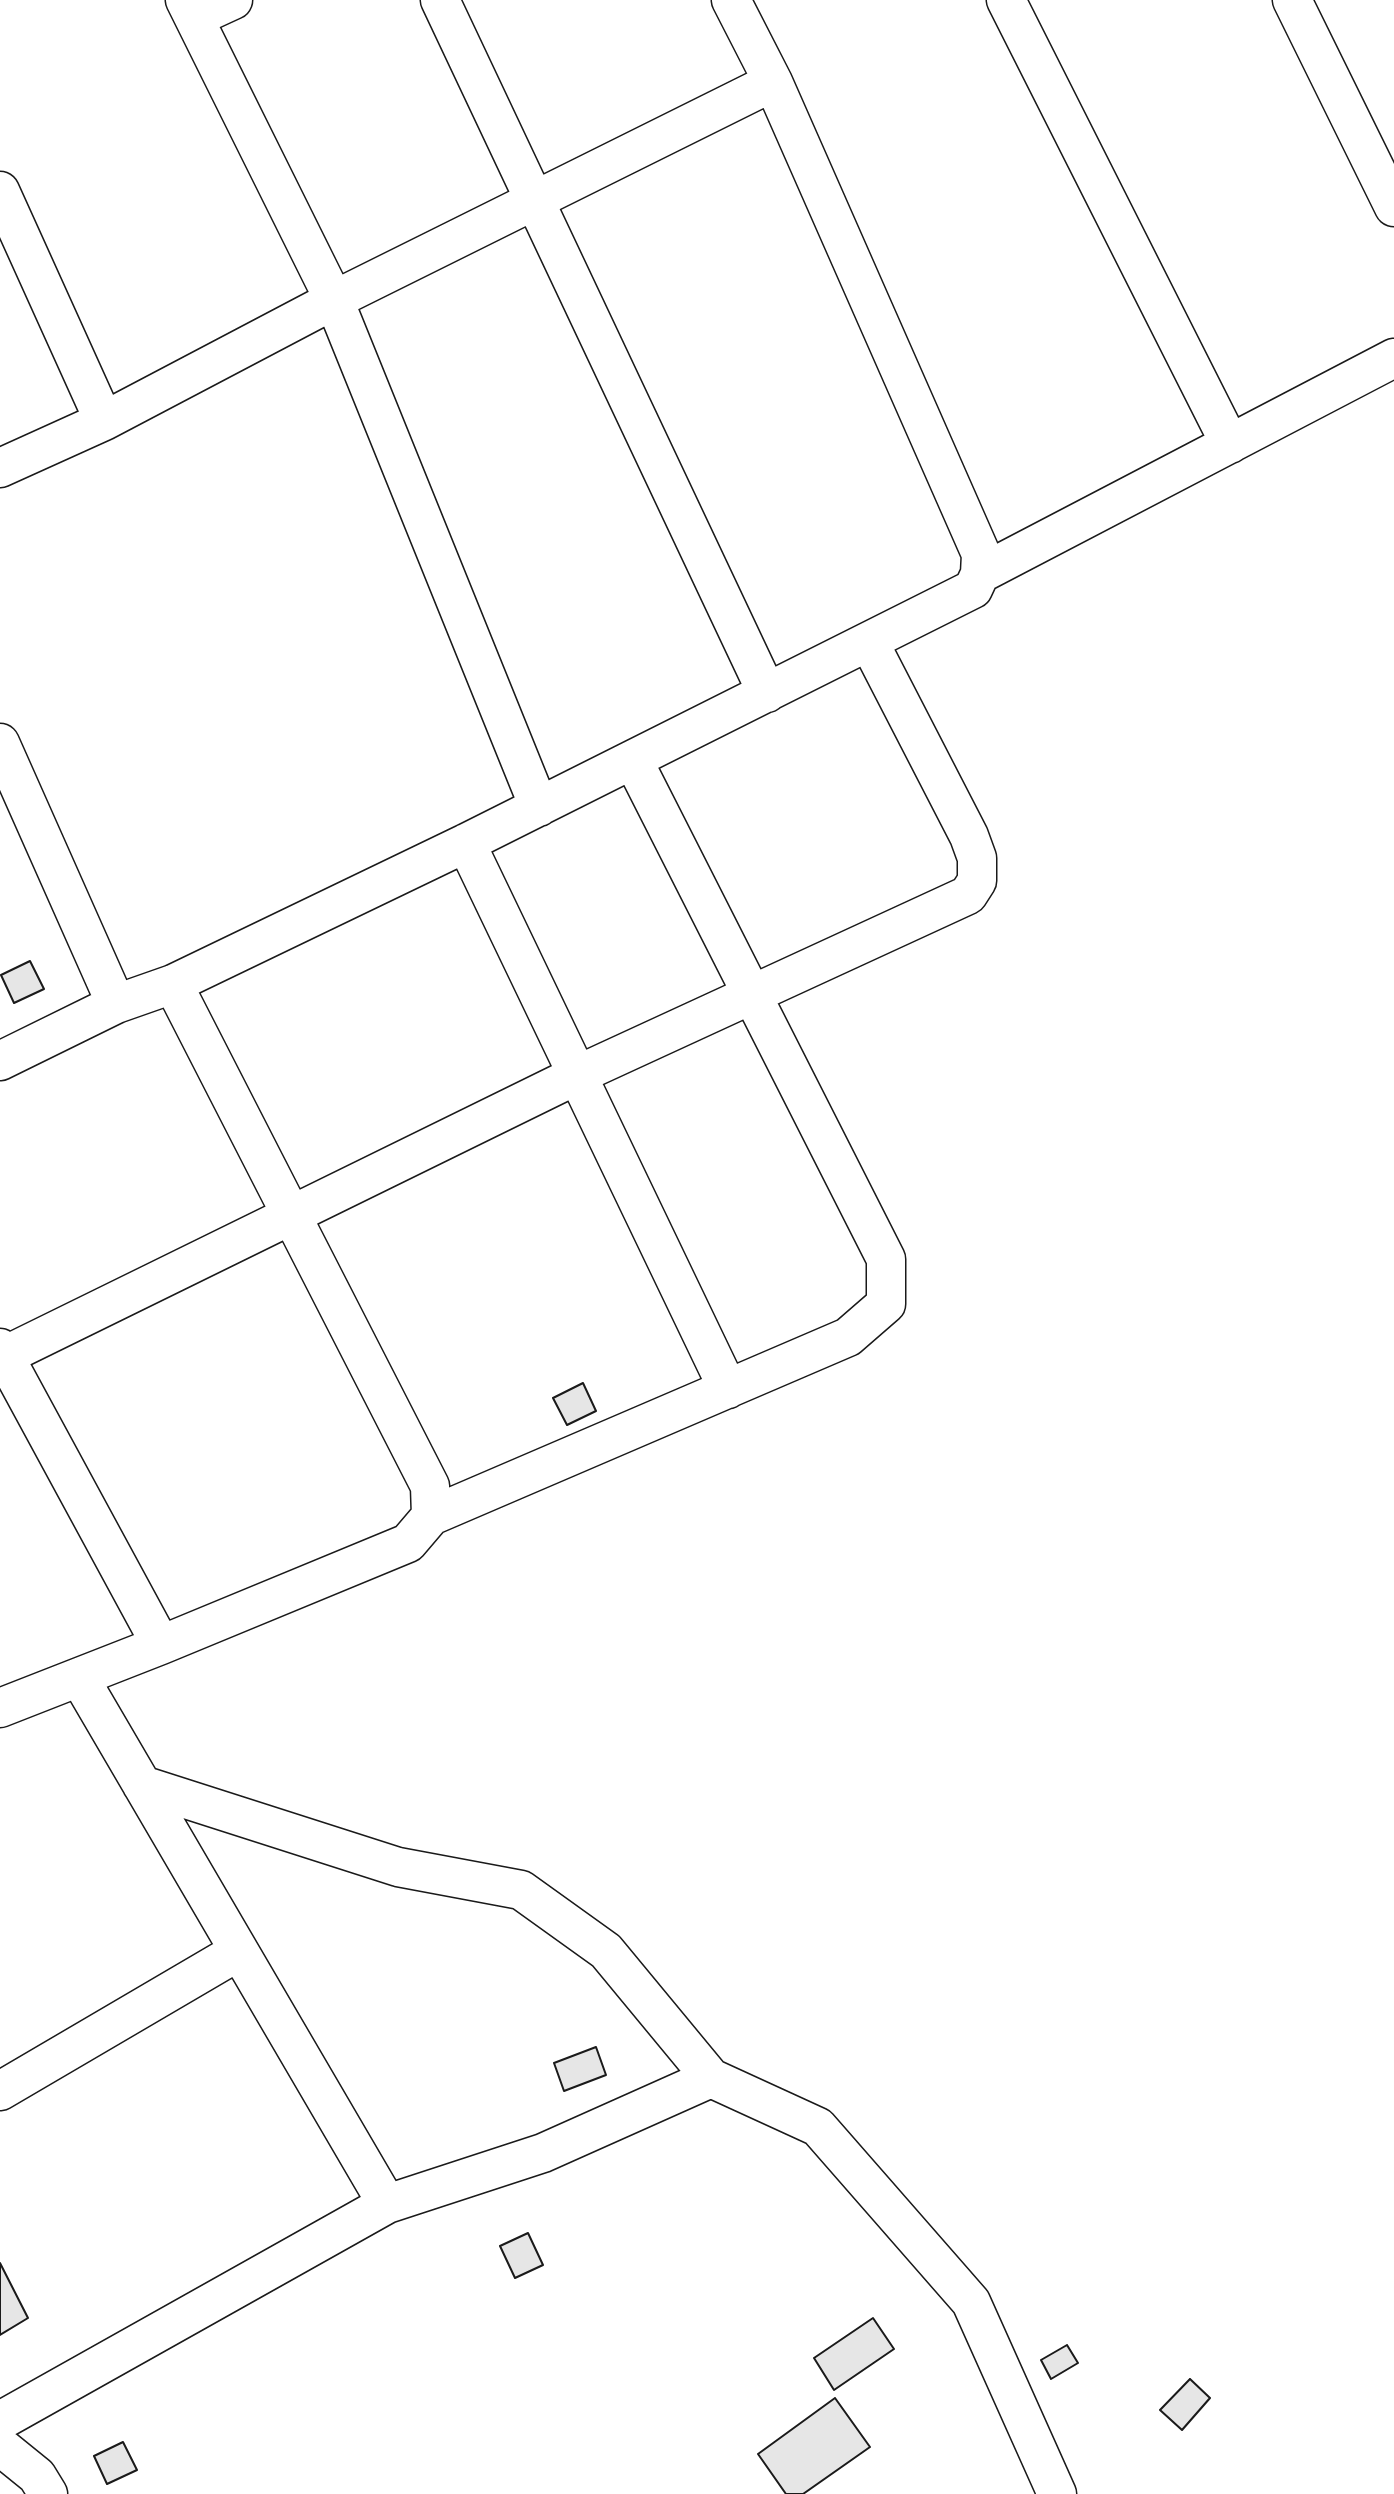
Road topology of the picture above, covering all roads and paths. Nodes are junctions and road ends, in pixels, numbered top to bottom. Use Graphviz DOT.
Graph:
graph roads {
  1 [pos="233,0"];
  2 [pos="440,0"];
  3 [pos="732,0"];
  4 [pos="1006,0"];
  5 [pos="1293,0"];
  6 [pos="190,9"];
  7 [pos="773,82"];
  8 [pos="0,191"];
  9 [pos="535,200"];
  10 [pos="1394,207"];
  11 [pos="334,300"];
  12 [pos="1394,358"];
  13 [pos="104,421"];
  14 [pos="1230,444"];
  15 [pos="0,468"];
  16 [pos="980,574"];
  17 [pos="869,642"];
  18 [pos="767,693"];
  19 [pos="0,743"];
  20 [pos="633,760"];
  21 [pos="539,807"];
  22 [pos="466,844"];
  23 [pos="173,984"];
  24 [pos="752,994"];
  25 [pos="116,1004"];
  26 [pos="0,1061"];
  27 [pos="577,1075"];
  28 [pos="291,1214"];
  29 [pos="2,1354"];
  30 [pos="728,1389"];
  31 [pos="431,1516"];
  32 [pos="161,1645"];
  33 [pos="79,1677"];
  34 [pos="0,1707"];
  35 [pos="142,1785"];
  36 [pos="239,1951"];
  37 [pos="711,2078"];
  38 [pos="0,2091"];
  39 [pos="387,2204"];
  40 [pos="0,2421"];
  41 [pos="0,2446"];
  42 [pos="48,2494"];
  43 [pos="1057,2494"];
  1 -- 6 [label="street"];
  2 -- 9 [label="street"];
  3 -- 7 [label="street"];
  4 -- 14 [label="street"];
  5 -- 10 [label="street"];
  6 -- 11 [label="street"];
  7 -- 9 [label="street"];
  7 -- 16 [label="street"];
  8 -- 13 [label="street"];
  9 -- 11 [label="street"];
  9 -- 18 [label="street"];
  11 -- 13 [label="street"];
  11 -- 21 [label="street"];
  12 -- 14 [label="street"];
  13 -- 15 [label="street"];
  14 -- 16 [label="street"];
  16 -- 17 [label="street"];
  17 -- 18 [label="street"];
  17 -- 24 [label="street"];
  18 -- 20 [label="street"];
  19 -- 25 [label="street"];
  20 -- 21 [label="street"];
  20 -- 24 [label="street"];
  21 -- 22 [label="street"];
  22 -- 23 [label="street"];
  22 -- 27 [label="street"];
  23 -- 25 [label="street"];
  23 -- 28 [label="street"];
  24 -- 27 [label="street"];
  24 -- 30 [label="street"];
  25 -- 26 [label="street"];
  27 -- 28 [label="street"];
  27 -- 30 [label="street"];
  28 -- 29 [label="street"];
  28 -- 31 [label="street"];
  29 -- 32 [label="street"];
  30 -- 31 [label="street"];
  31 -- 32 [label="street"];
  32 -- 33 [label="street"];
  33 -- 34 [label="street"];
  33 -- 35 [label="street"];
  35 -- 36 [label="street"];
  35 -- 37 [label="street"];
  36 -- 38 [label="street"];
  36 -- 39 [label="street"];
  37 -- 39 [label="street"];
  37 -- 43 [label="street"];
  39 -- 40 [label="street"];
  41 -- 42 [label="street"];
}
